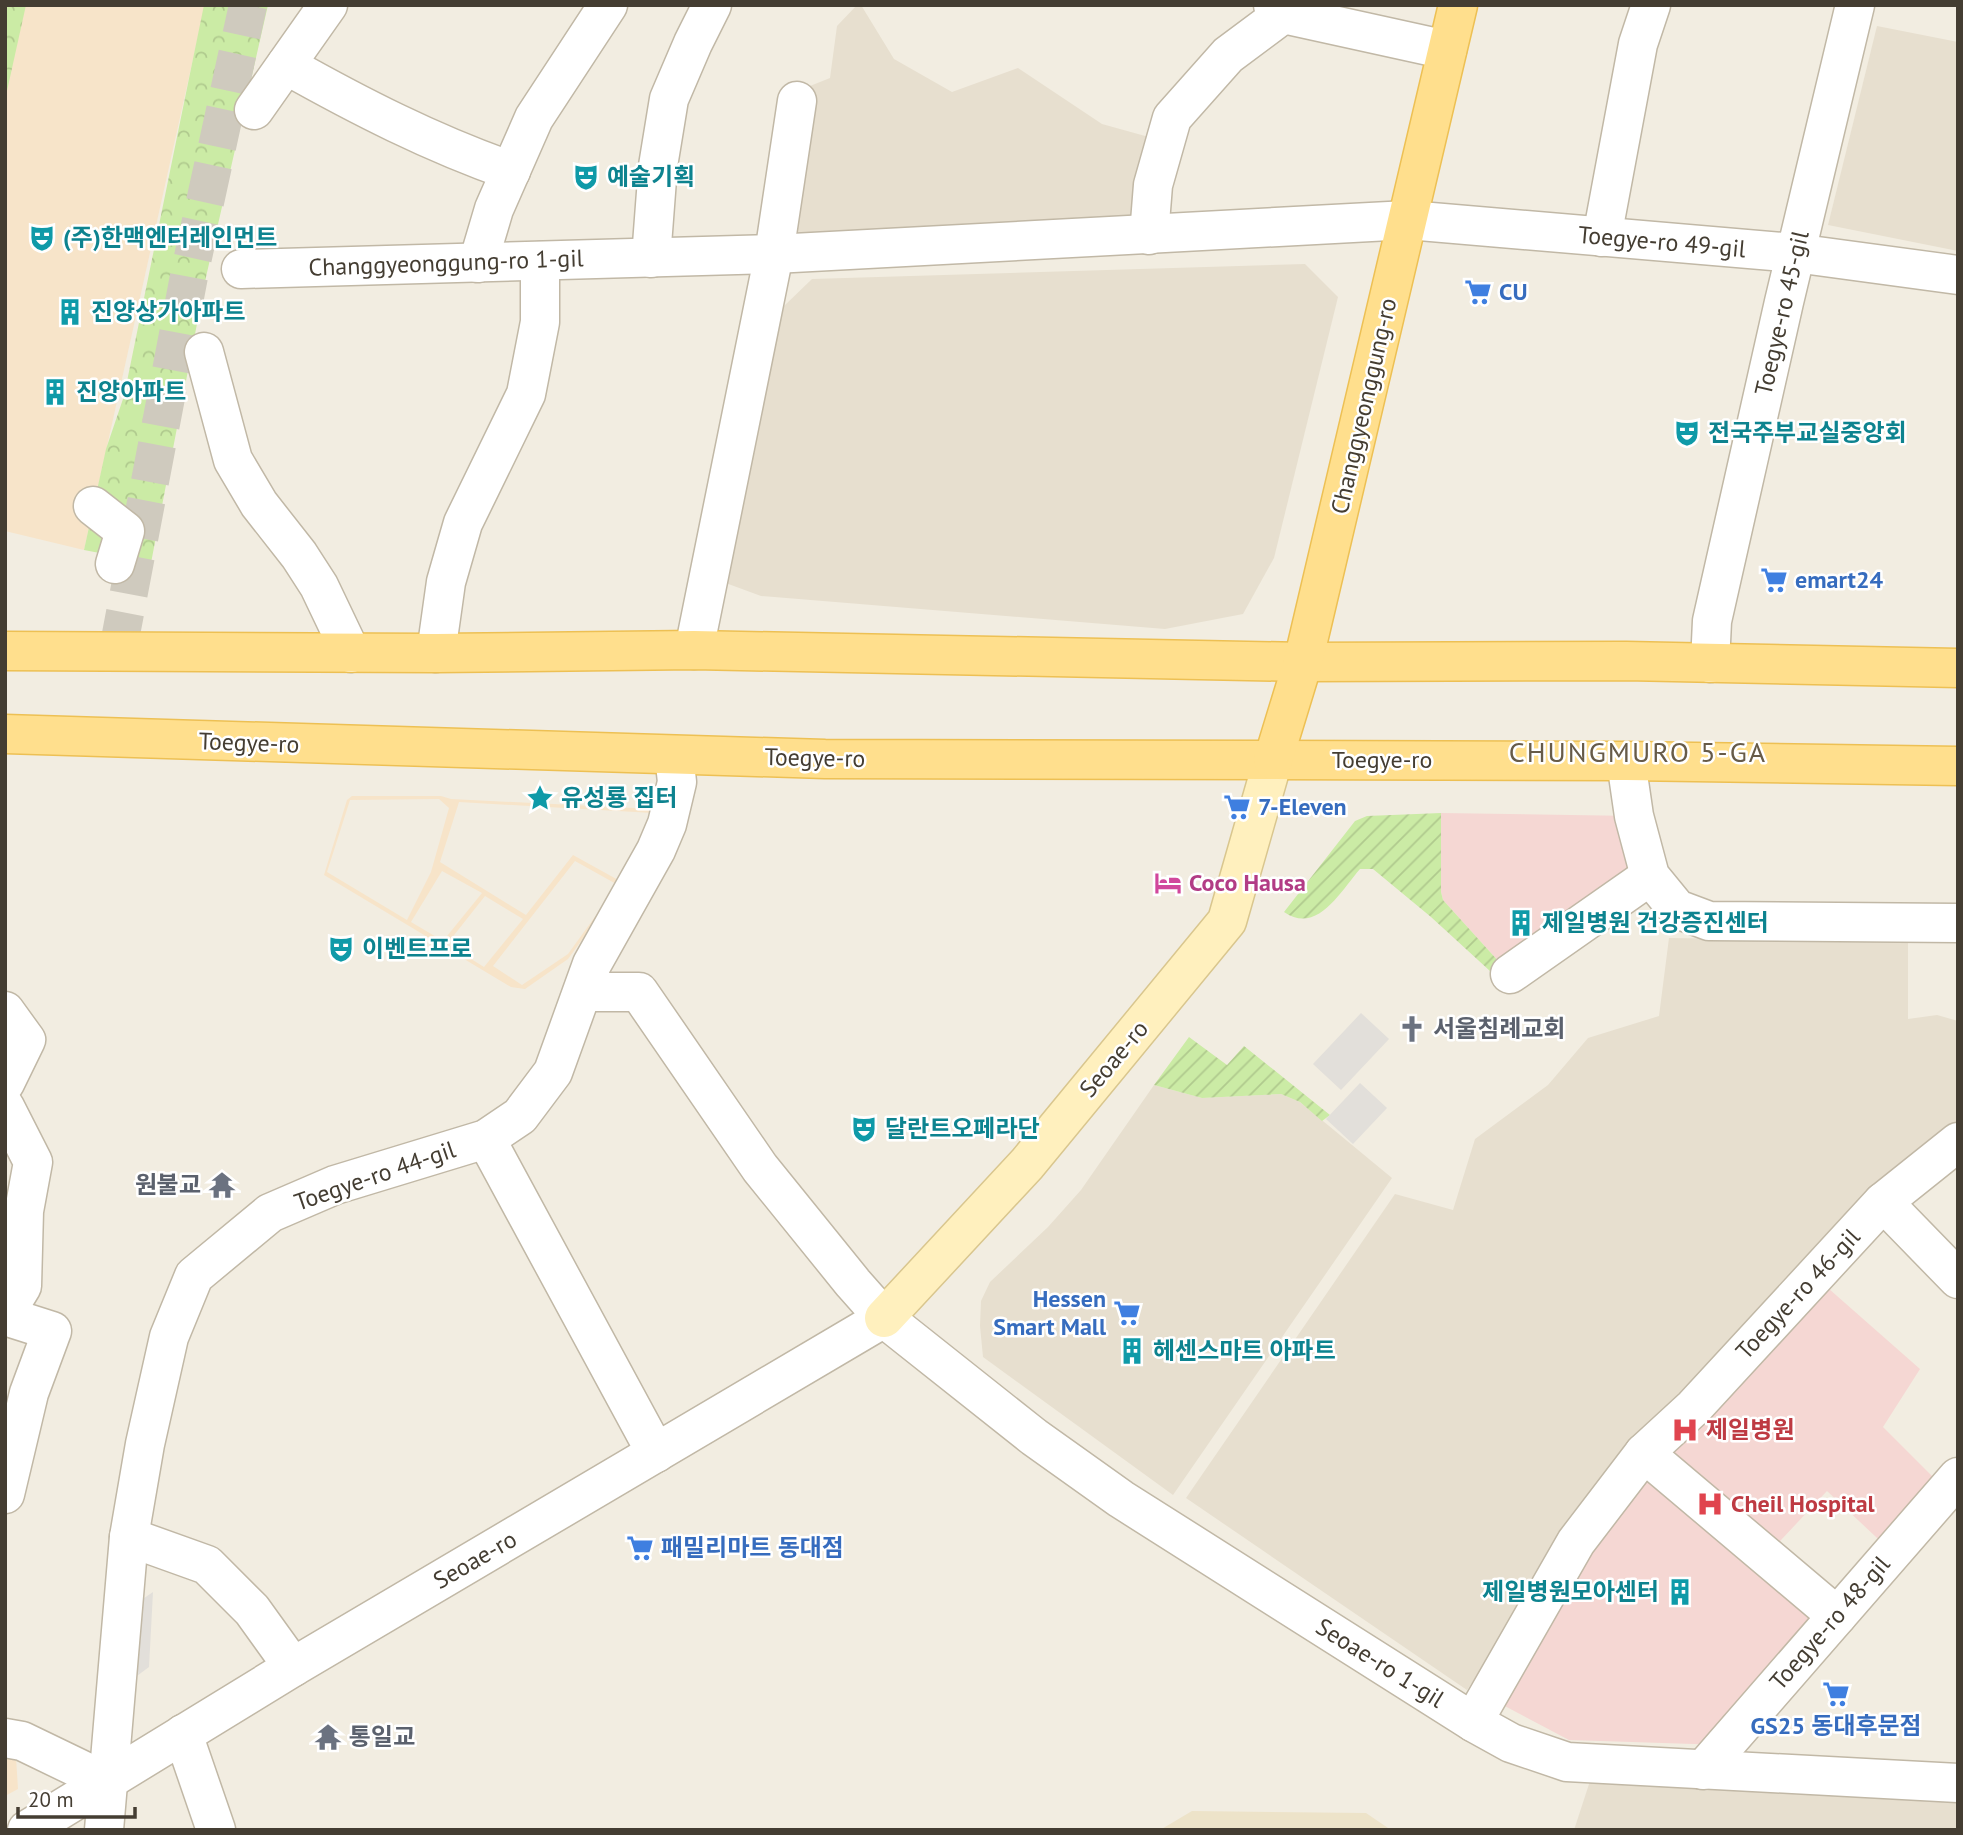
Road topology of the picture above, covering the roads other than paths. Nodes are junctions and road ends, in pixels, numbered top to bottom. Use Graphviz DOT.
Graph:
graph roads {
  1 [pos="328,5"];
  2 [pos="608,5"];
  3 [pos="712,5"];
  4 [pos="1458,5"];
  5 [pos="1651,5"];
  6 [pos="1855,5"];
  7 [pos="1278,10"];
  8 [pos="1447,50"];
  9 [pos="286,65"];
  10 [pos="797,101"];
  11 [pos="254,110"];
  12 [pos="511,171"];
  13 [pos="1408,219"];
  14 [pos="1149,235"];
  15 [pos="1602,237"];
  16 [pos="1796,253"];
  17 [pos="774,254"];
  18 [pos="651,258"];
  19 [pos="540,261"];
  20 [pos="478,263"];
  21 [pos="241,269"];
  22 [pos="1958,275"];
  23 [pos="204,352"];
  24 [pos="93,506"];
  25 [pos="116,564"];
  26 [pos="694,650"];
  27 [pos="5,651"];
  28 [pos="351,653"];
  29 [pos="436,653"];
  30 [pos="1303,662"];
  31 [pos="1710,663"];
  32 [pos="1958,668"];
  33 [pos="5,734"];
  34 [pos="674,755"];
  35 [pos="1273,760"];
  36 [pos="1626,761"];
  37 [pos="1958,766"];
  38 [pos="1650,876"];
  39 [pos="1958,923"];
  40 [pos="1510,974"];
  41 [pos="584,992"];
  42 [pos="5,1011"];
  43 [pos="5,1083"];
  44 [pos="5,1107"];
  45 [pos="486,1139"];
  46 [pos="1958,1142"];
  47 [pos="1883,1202"];
  48 [pos="1958,1279"];
  49 [pos="5,1315"];
  50 [pos="884,1318"];
  51 [pos="656,1453"];
  52 [pos="1644,1453"];
  53 [pos="1958,1477"];
  54 [pos="5,1494"];
  55 [pos="130,1537"];
  56 [pos="1837,1616"];
  57 [pos="293,1667"];
  58 [pos="1473,1722"];
  59 [pos="183,1734"];
  60 [pos="5,1738"];
  61 [pos="1703,1770"];
  62 [pos="107,1782"];
  63 [pos="1958,1783"];
  64 [pos="27,1830"];
  65 [pos="104,1830"];
  66 [pos="216,1830"];
  1 -- 9 [label="street"];
  2 -- 12 [label="street"];
  3 -- 18 [label="street"];
  4 -- 8 [label="main road, Changgyeonggung-ro"];
  5 -- 15 [label="street"];
  6 -- 16 [label="street, Toegye-ro 45-gil"];
  7 -- 8 [label="street"];
  7 -- 14 [label="street"];
  8 -- 13 [label="main road, Changgyeonggung-ro"];
  9 -- 11 [label="street"];
  9 -- 12 [label="street"];
  10 -- 17 [label="street"];
  12 -- 20 [label="street"];
  13 -- 14 [label="street, Changgyeonggung-ro 1-gil"];
  13 -- 15 [label="street, Toegye-ro 49-gil"];
  13 -- 30 [label="main road, Changgyeonggung-ro"];
  14 -- 17 [label="street, Changgyeonggung-ro 1-gil"];
  15 -- 16 [label="street, Toegye-ro 49-gil"];
  16 -- 22 [label="street, Toegye-ro 49-gil"];
  16 -- 31 [label="street, Toegye-ro 45-gil"];
  17 -- 18 [label="street, Changgyeonggung-ro 1-gil"];
  17 -- 26 [label="street"];
  18 -- 19 [label="street, Changgyeonggung-ro 1-gil"];
  19 -- 20 [label="street, Changgyeonggung-ro 1-gil"];
  19 -- 29 [label="street"];
  20 -- 21 [label="street, Changgyeonggung-ro 1-gil"];
  23 -- 28 [label="street"];
  24 -- 25 [label="street"];
  26 -- 29 [label="main road"];
  26 -- 30 [label="main road"];
  27 -- 28 [label="main road"];
  28 -- 29 [label="main road"];
  30 -- 31 [label="main road"];
  30 -- 35 [label="main road, Changgyeonggung-ro"];
  31 -- 32 [label="main road"];
  33 -- 34 [label="main road, Toegye-ro"];
  34 -- 35 [label="main road, Toegye-ro"];
  34 -- 41 [label="street, Toegye-ro 44-gil"];
  35 -- 36 [label="main road, Toegye-ro"];
  35 -- 50 [label="street, Seoae-ro"];
  36 -- 37 [label="main road, Toegye-ro"];
  36 -- 38 [label="street"];
  38 -- 39 [label="street"];
  38 -- 40 [label="street"];
  41 -- 45 [label="street, Toegye-ro 44-gil"];
  41 -- 50 [label="street"];
  42 -- 43 [label="street"];
  44 -- 49 [label="street"];
  45 -- 51 [label="street"];
  45 -- 55 [label="street, Toegye-ro 44-gil"];
  46 -- 47 [label="street, Toegye-ro 46-gil"];
  47 -- 48 [label="street"];
  47 -- 52 [label="street, Toegye-ro 46-gil"];
  49 -- 54 [label="street"];
  50 -- 51 [label="street, Seoae-ro"];
  50 -- 58 [label="street, Seoae-ro 1-gil"];
  51 -- 57 [label="street, Seoae-ro"];
  52 -- 56 [label="street"];
  52 -- 58 [label="street, Toegye-ro 46-gil"];
  53 -- 56 [label="street, Toegye-ro 48-gil"];
  55 -- 57 [label="street"];
  55 -- 62 [label="street, Toegye-ro 44-gil"];
  56 -- 61 [label="street, Toegye-ro 48-gil"];
  57 -- 59 [label="street, Seoae-ro"];
  58 -- 61 [label="street, Seoae-ro 1-gil"];
  59 -- 62 [label="street, Seoae-ro"];
  59 -- 66 [label="street"];
  60 -- 62 [label="street"];
  61 -- 63 [label="street, Seoae-ro 1-gil"];
  62 -- 64 [label="street, Seoae-ro"];
  62 -- 65 [label="street, Toegye-ro 44-gil"];
}
